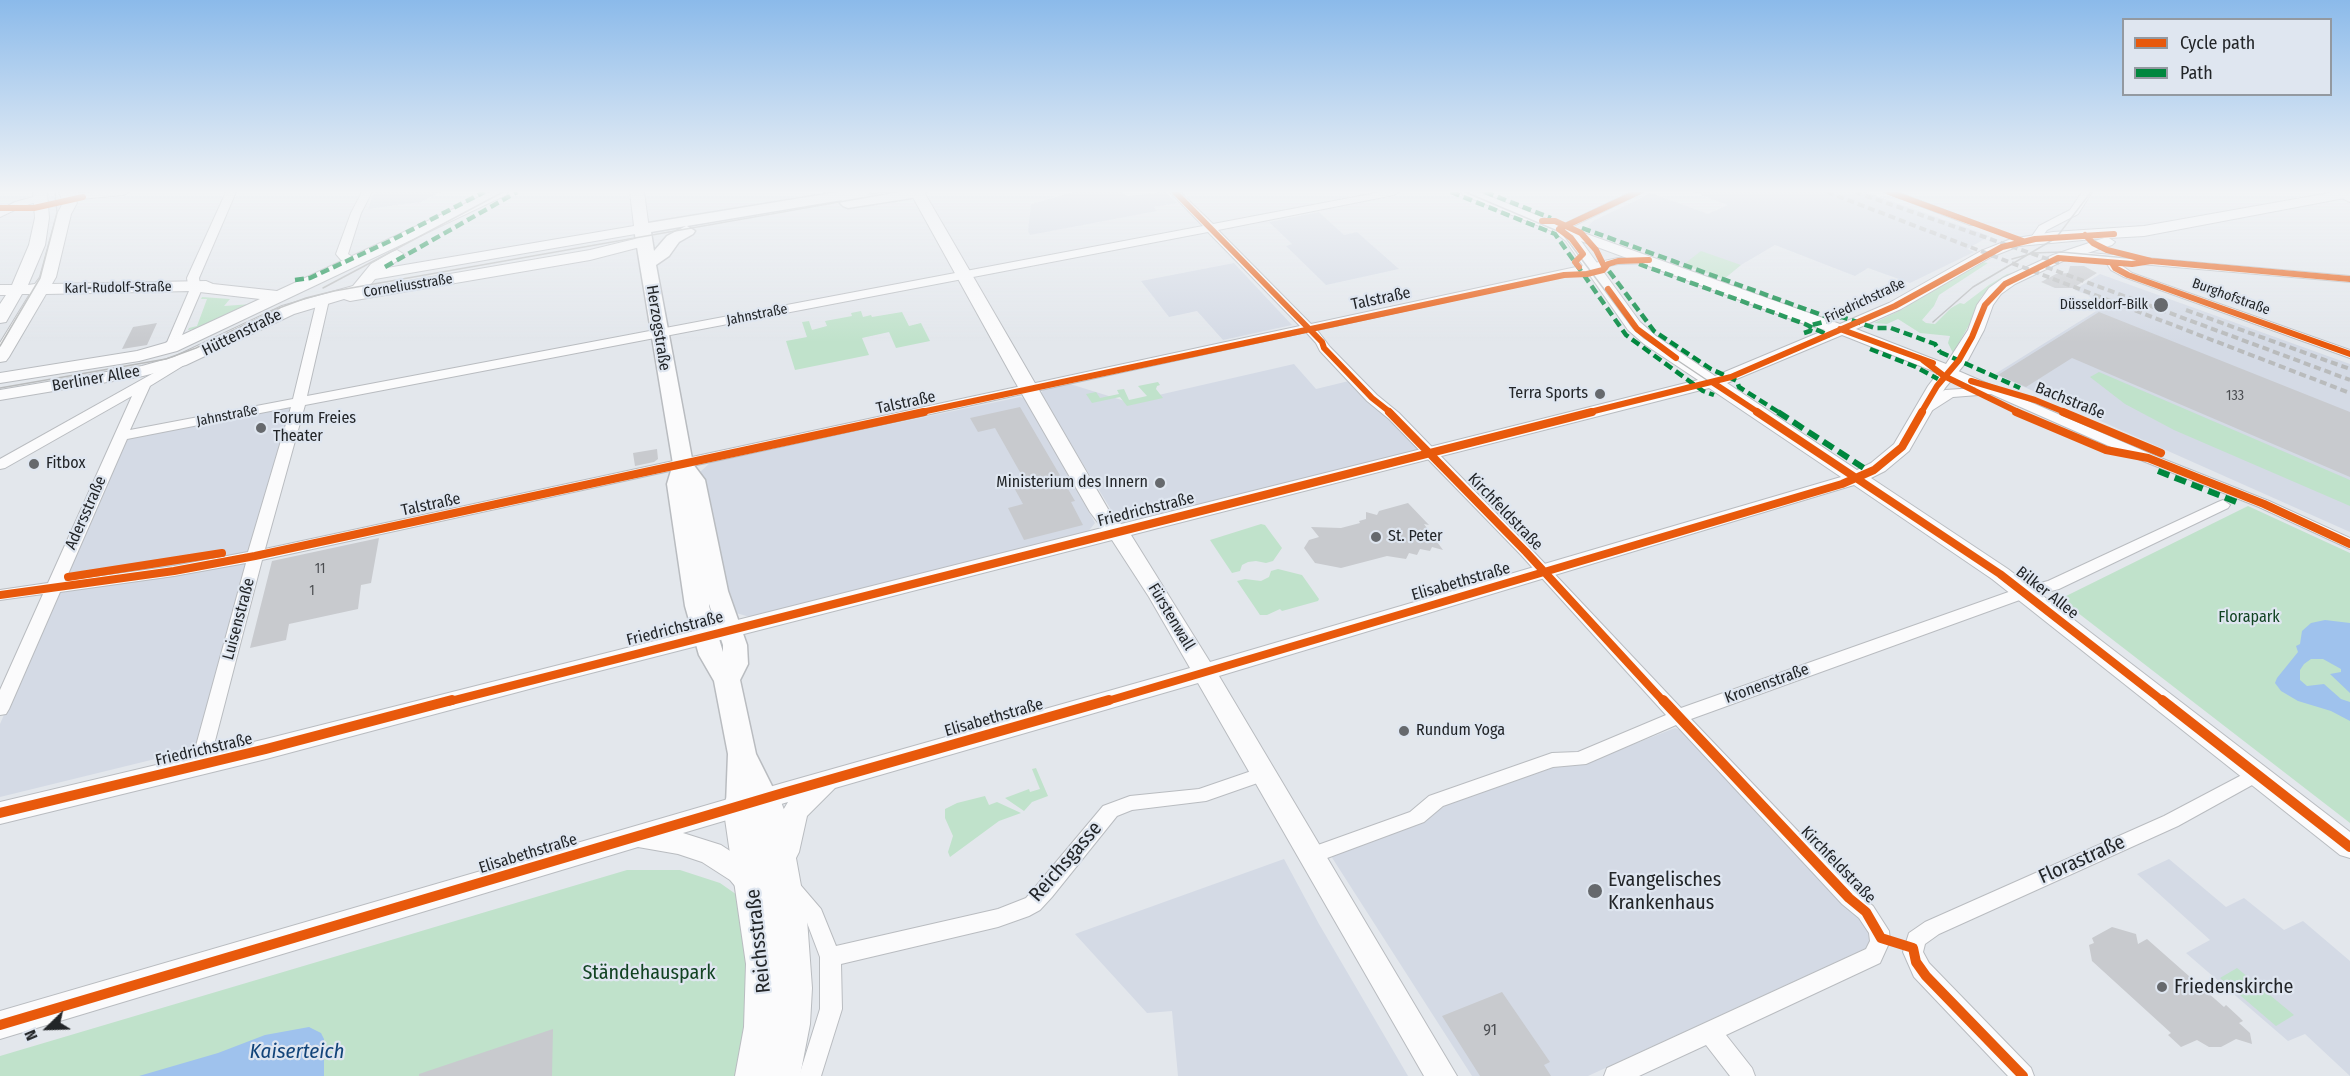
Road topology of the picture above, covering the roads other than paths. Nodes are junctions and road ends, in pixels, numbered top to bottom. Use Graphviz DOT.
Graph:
graph roads {
  1 [pos="38,242"];
  2 [pos="57,242"];
  3 [pos="209,242"];
  4 [pos="346,242"];
  5 [pos="397,242"];
  6 [pos="420,242"];
  7 [pos="594,242"];
  8 [pos="623,242"];
  9 [pos="643,242"];
  10 [pos="671,242"];
  11 [pos="945,242"];
  12 [pos="1136,242"];
  13 [pos="1224,242"];
  14 [pos="1573,242"];
  15 [pos="1598,242"];
  16 [pos="2022,242"];
  17 [pos="2107,242"];
  18 [pos="590,255"];
  19 [pos="2062,256"];
  20 [pos="2109,257"];
  21 [pos="1649,260"];
  22 [pos="355,262"];
  23 [pos="647,264"];
  24 [pos="1593,268"];
  25 [pos="964,275"];
  26 [pos="367,276"];
  27 [pos="2350,279"];
  28 [pos="336,281"];
  29 [pos="311,282"];
  30 [pos="194,287"];
  31 [pos="42,289"];
  32 [pos="0,290"];
  33 [pos="18,290"];
  34 [pos="283,295"];
  35 [pos="323,300"];
  36 [pos="0,318"];
  37 [pos="1310,329"];
  38 [pos="1840,329"];
  39 [pos="658,334"];
  40 [pos="171,347"];
  41 [pos="2350,354"];
  42 [pos="0,357"];
  43 [pos="191,357"];
  44 [pos="1949,371"];
  45 [pos="0,378"];
  46 [pos="1714,382"];
  47 [pos="144,384"];
  48 [pos="1029,390"];
  49 [pos="1994,392"];
  50 [pos="0,395"];
  51 [pos="299,403"];
  52 [pos="1923,410"];
  53 [pos="119,436"];
  54 [pos="1429,454"];
  55 [pos="683,464"];
  56 [pos="0,465"];
  57 [pos="1857,478"];
  58 [pos="2223,505"];
  59 [pos="1117,532"];
  60 [pos="2350,544"];
  61 [pos="255,556"];
  62 [pos="1543,572"];
  63 [pos="53,588"];
  64 [pos="2026,592"];
  65 [pos="0,595"];
  66 [pos="730,629"];
  67 [pos="706,635"];
  68 [pos="1204,671"];
  69 [pos="727,680"];
  70 [pos="0,709"];
  71 [pos="1680,716"];
  72 [pos="200,764"];
  73 [pos="1263,774"];
  74 [pos="2258,774"];
  75 [pos="841,776"];
  76 [pos="752,802"];
  77 [pos="0,813"];
  78 [pos="634,837"];
  79 [pos="2350,847"];
  80 [pos="1311,856"];
  81 [pos="773,882"];
  82 [pos="830,957"];
  83 [pos="0,1025"];
  84 [pos="1710,1033"];
  85 [pos="755,1076"];
  86 [pos="780,1076"];
  87 [pos="810,1076"];
  88 [pos="1441,1076"];
  89 [pos="1615,1076"];
  90 [pos="1744,1076"];
  91 [pos="2023,1076"];
  1 -- 33 [label="main road"];
  2 -- 31 [label="main road"];
  3 -- 30 [label="street"];
  4 -- 22 [label="street"];
  5 -- 22 [label="main road, Hüttenstraße"];
  6 -- 26 [label="main road, Hüttenstraße"];
  7 -- 26 [label="main road, Corneliusstraße"];
  8 -- 18 [label="main road, Corneliusstraße"];
  9 -- 23 [label="main road, Herzogstraße"];
  10 -- 23 [label="main road"];
  11 -- 25 [label="main road, Fürstenwall"];
  12 -- 25 [label="street, Jahnstraße"];
  13 -- 37 [label="street, Kirchfeldstraße"];
  14 -- 24 [label="main road, Bilker Allee"];
  15 -- 21 [label="main road, Bachstraße"];
  16 -- 38 [label="main road, Friedrichstraße"];
  17 -- 19 [label="main road"];
  18 -- 23 [label="main road"];
  18 -- 35 [label="main road, Corneliusstraße"];
  19 -- 20 [label="street"];
  19 -- 44 [label="main road"];
  20 -- 27 [label="street"];
  20 -- 41 [label="street, Burghofstraße"];
  21 -- 24 [label="street, Talstraße"];
  21 -- 38 [label="main road, Bachstraße"];
  22 -- 29 [label="main road, Hüttenstraße"];
  23 -- 39 [label="main road, Herzogstraße"];
  24 -- 37 [label="street, Talstraße"];
  24 -- 46 [label="main road, Bilker Allee"];
  25 -- 39 [label="street, Jahnstraße"];
  25 -- 48 [label="main road, Fürstenwall"];
  26 -- 28 [label="main road, Corneliusstraße"];
  26 -- 35 [label="main road, Hüttenstraße"];
  28 -- 29 [label="main road, Karl-Rudolf-Straße"];
  28 -- 34 [label="main road, Corneliusstraße"];
  29 -- 30 [label="main road, Karl-Rudolf-Straße"];
  29 -- 34 [label="main road, Hüttenstraße"];
  30 -- 31 [label="main road, Karl-Rudolf-Straße"];
  30 -- 34 [label="main road, Karl-Rudolf-Straße"];
  30 -- 40 [label="street"];
  31 -- 33 [label="main road, Karl-Rudolf-Straße"];
  31 -- 42 [label="main road"];
  32 -- 33 [label="main road, Karl-Rudolf-Straße"];
  33 -- 36 [label="main road"];
  34 -- 35 [label="main road, Karl-Rudolf-Straße"];
  34 -- 40 [label="main road, Hüttenstraße"];
  35 -- 43 [label="main road, Hüttenstraße"];
  35 -- 51 [label="street, Luisenstraße"];
  37 -- 48 [label="street, Talstraße"];
  37 -- 54 [label="street, Kirchfeldstraße"];
  38 -- 44 [label="main road, Bachstraße"];
  38 -- 46 [label="main road, Friedrichstraße"];
  39 -- 51 [label="street, Jahnstraße"];
  39 -- 55 [label="main road, Herzogstraße"];
  40 -- 45 [label="main road, Berliner Allee"];
  43 -- 47 [label="street, Hüttenstraße"];
  43 -- 50 [label="main road, Berliner Allee"];
  44 -- 49 [label="street, Bachstraße"];
  44 -- 52 [label="main road, Elisabethstraße"];
  46 -- 54 [label="main road, Friedrichstraße"];
  46 -- 57 [label="main road, Bilker Allee"];
  47 -- 53 [label="street, Adersstraße"];
  47 -- 56 [label="street, Hüttenstraße"];
  48 -- 55 [label="street, Talstraße"];
  48 -- 59 [label="main road, Fürstenwall"];
  49 -- 52 [label="street, Bachstraße"];
  49 -- 60 [label="street, Bachstraße"];
  51 -- 53 [label="street, Jahnstraße"];
  51 -- 61 [label="street, Luisenstraße"];
  52 -- 57 [label="main road, Elisabethstraße"];
  53 -- 63 [label="street, Adersstraße"];
  54 -- 59 [label="main road, Friedrichstraße"];
  54 -- 62 [label="street, Kirchfeldstraße"];
  55 -- 61 [label="street, Talstraße"];
  55 -- 66 [label="main road, Herzogstraße"];
  55 -- 67 [label="main road, Herzogstraße"];
  57 -- 62 [label="main road, Elisabethstraße"];
  57 -- 64 [label="main road, Bilker Allee"];
  58 -- 64 [label="street, Kronenstraße"];
  59 -- 66 [label="main road, Friedrichstraße"];
  59 -- 68 [label="main road, Fürstenwall"];
  61 -- 63 [label="street, Talstraße"];
  61 -- 72 [label="street, Luisenstraße"];
  62 -- 68 [label="main road, Elisabethstraße"];
  62 -- 71 [label="street, Kirchfeldstraße"];
  63 -- 65 [label="street, Talstraße"];
  63 -- 70 [label="street, Adersstraße"];
  64 -- 71 [label="street, Kronenstraße"];
  64 -- 74 [label="main road, Bilker Allee"];
  66 -- 67 [label="main road, Friedrichstraße"];
  66 -- 69 [label="main road, Herzogstraße"];
  67 -- 69 [label="main road, Herzogstraße"];
  67 -- 72 [label="main road, Friedrichstraße"];
  68 -- 73 [label="main road, Fürstenwall"];
  68 -- 75 [label="main road, Elisabethstraße"];
  69 -- 76 [label="main road, Herzogstraße"];
  71 -- 80 [label="street, Kronenstraße"];
  71 -- 84 [label="street, Kirchfeldstraße"];
  72 -- 77 [label="main road, Friedrichstraße"];
  73 -- 80 [label="main road, Fürstenwall"];
  73 -- 82 [label="street, Reichsgasse"];
  74 -- 79 [label="main road, Bilker Allee"];
  74 -- 91 [label="street, Florastraße"];
  75 -- 76 [label="main road, Elisabethstraße"];
  75 -- 81 [label="main road"];
  76 -- 78 [label="main road, Elisabethstraße"];
  76 -- 81 [label="highway, Reichsstraße"];
  78 -- 81 [label="main road"];
  78 -- 83 [label="main road, Elisabethstraße"];
  80 -- 88 [label="main road, Fürstenwall"];
  81 -- 82 [label="street, Reichsstraße"];
  81 -- 85 [label="highway, Reichsstraße"];
  81 -- 86 [label="highway"];
  82 -- 87 [label="street, Reichsstraße"];
  84 -- 89 [label="street"];
  84 -- 90 [label="street"];
}
